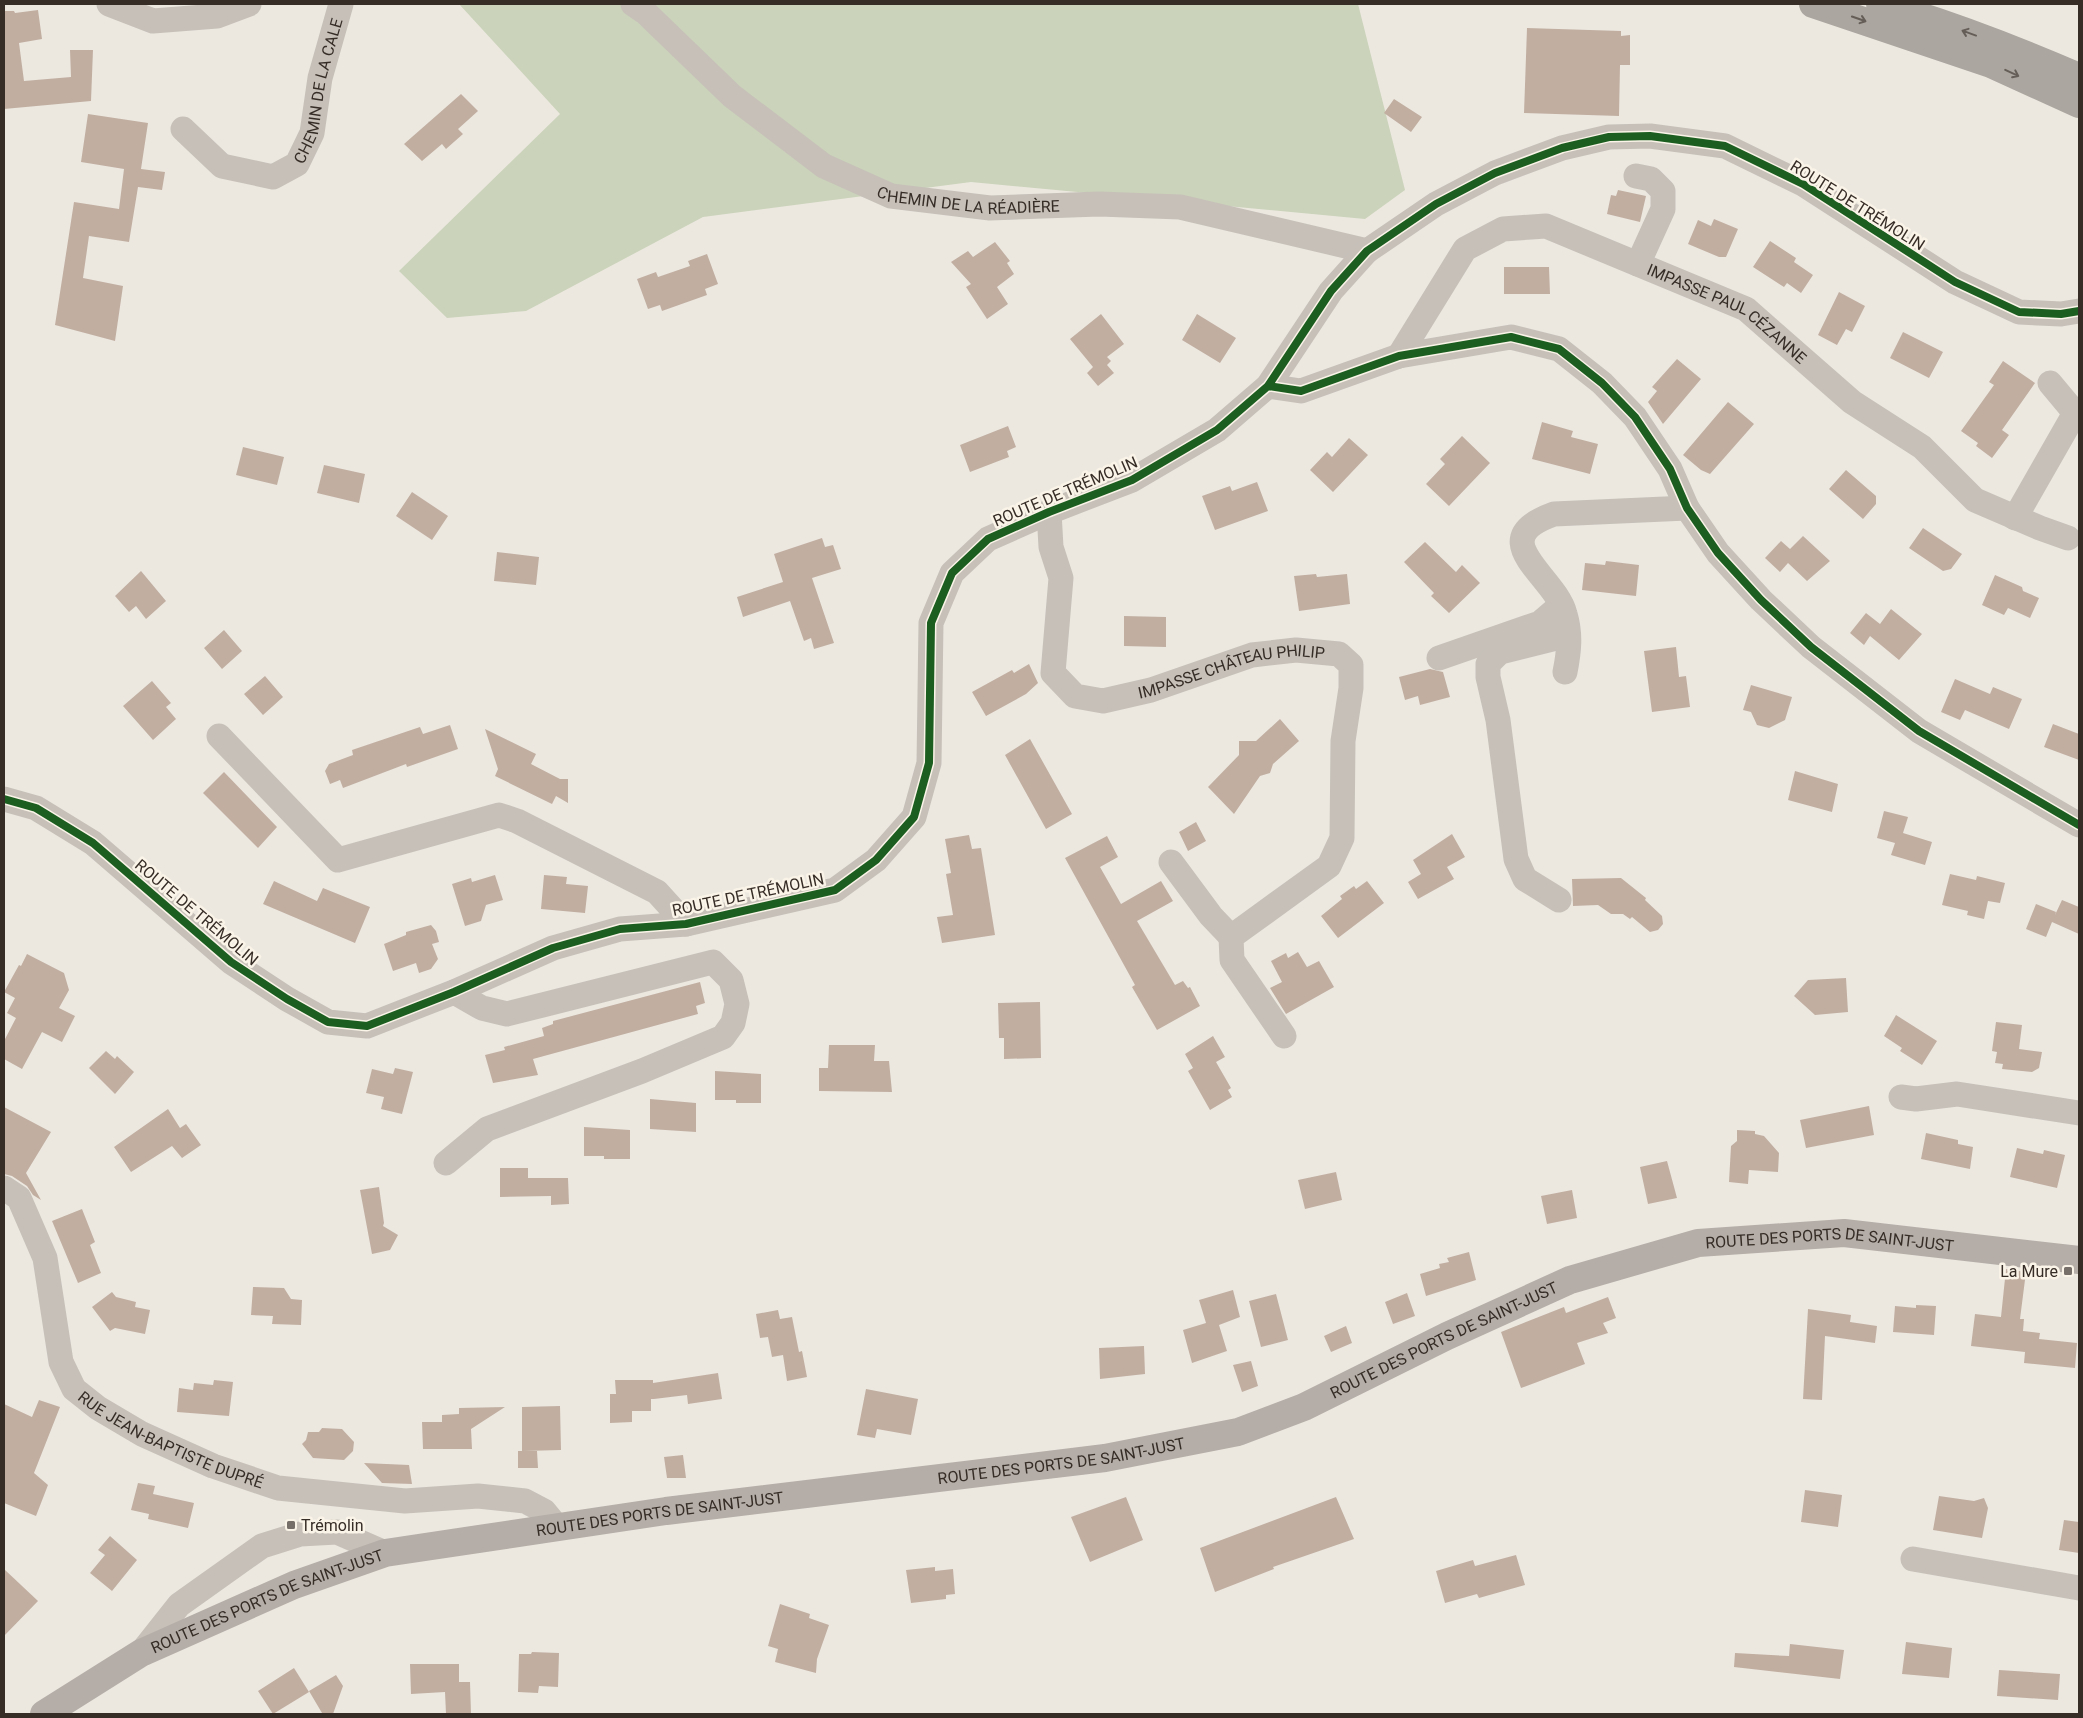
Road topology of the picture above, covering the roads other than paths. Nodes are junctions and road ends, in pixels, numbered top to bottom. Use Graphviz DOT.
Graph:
graph roads {
  1 [pos="109,4"];
  2 [pos="249,4"];
  3 [pos="341,4"];
  4 [pos="633,4"];
  5 [pos="1813,4"];
  6 [pos="1880,4"];
  7 [pos="2079,77"];
  8 [pos="2079,104"];
  9 [pos="183,129"];
  10 [pos="1636,176"];
  11 [pos="1367,251"];
  12 [pos="1638,264"];
  13 [pos="2079,311"];
  14 [pos="1399,356"];
  15 [pos="2050,383"];
  16 [pos="1268,386"];
  17 [pos="1687,508"];
  18 [pos="1049,512"];
  19 [pos="2015,518"];
  20 [pos="2068,538"];
  21 [pos="1560,605"];
  22 [pos="1568,635"];
  23 [pos="1439,658"];
  24 [pos="1565,672"];
  25 [pos="219,736"];
  26 [pos="4,799"];
  27 [pos="2079,825"];
  28 [pos="1172,862"];
  29 [pos="1558,900"];
  30 [pos="686,924"];
  31 [pos="1231,937"];
  32 [pos="454,992"];
  33 [pos="1284,1036"];
  34 [pos="1902,1097"];
  35 [pos="2079,1113"];
  36 [pos="446,1163"];
  37 [pos="4,1188"];
  38 [pos="2079,1260"];
  39 [pos="558,1528"];
  40 [pos="386,1553"];
  41 [pos="1912,1559"];
  42 [pos="2079,1588"];
  43 [pos="141,1653"];
  44 [pos="44,1714"];
  1 -- 2 [label="street"];
  3 -- 9 [label="street, CHEMIN DE LA CALE"];
  4 -- 11 [label="street, CHEMIN DE LA RÉADIÈRE"];
  5 -- 8 [label="highway, one-way"];
  7 -- 6 [label="highway, one-way"];
  10 -- 12 [label="street"];
  11 -- 13 [label="street, ROUTE DE TRÉMOLIN"];
  11 -- 16 [label="street, ROUTE DE TRÉMOLIN"];
  12 -- 14 [label="street, IMPASSE PAUL CÉZANNE"];
  12 -- 19 [label="street, IMPASSE PAUL CÉZANNE"];
  14 -- 16 [label="street"];
  14 -- 17 [label="street"];
  15 -- 19 [label="street"];
  16 -- 18 [label="street, ROUTE DE TRÉMOLIN"];
  17 -- 21 [label="street"];
  17 -- 27 [label="street"];
  18 -- 30 [label="street, ROUTE DE TRÉMOLIN"];
  18 -- 31 [label="street, IMPASSE CHÂTEAU PHILIP"];
  19 -- 20 [label="street, IMPASSE PAUL CÉZANNE"];
  21 -- 22 [label="street"];
  21 -- 23 [label="street"];
  22 -- 24 [label="street"];
  22 -- 29 [label="street"];
  25 -- 30 [label="street"];
  26 -- 32 [label="street, ROUTE DE TRÉMOLIN"];
  28 -- 31 [label="street"];
  30 -- 32 [label="street, ROUTE DE TRÉMOLIN"];
  31 -- 33 [label="street"];
  32 -- 36 [label="street"];
  34 -- 35 [label="street"];
  37 -- 39 [label="street, RUE JEAN-BAPTISTE DUPRÉ"];
  38 -- 39 [label="main road, ROUTE DES PORTS DE SAINT-JUST"];
  39 -- 40 [label="main road, ROUTE DES PORTS DE SAINT-JUST"];
  40 -- 43 [label="main road, ROUTE DES PORTS DE SAINT-JUST"];
  40 -- 43 [label="street"];
  41 -- 42 [label="street"];
  43 -- 44 [label="main road, ROUTE DES PORTS DE SAINT-JUST"];
}
